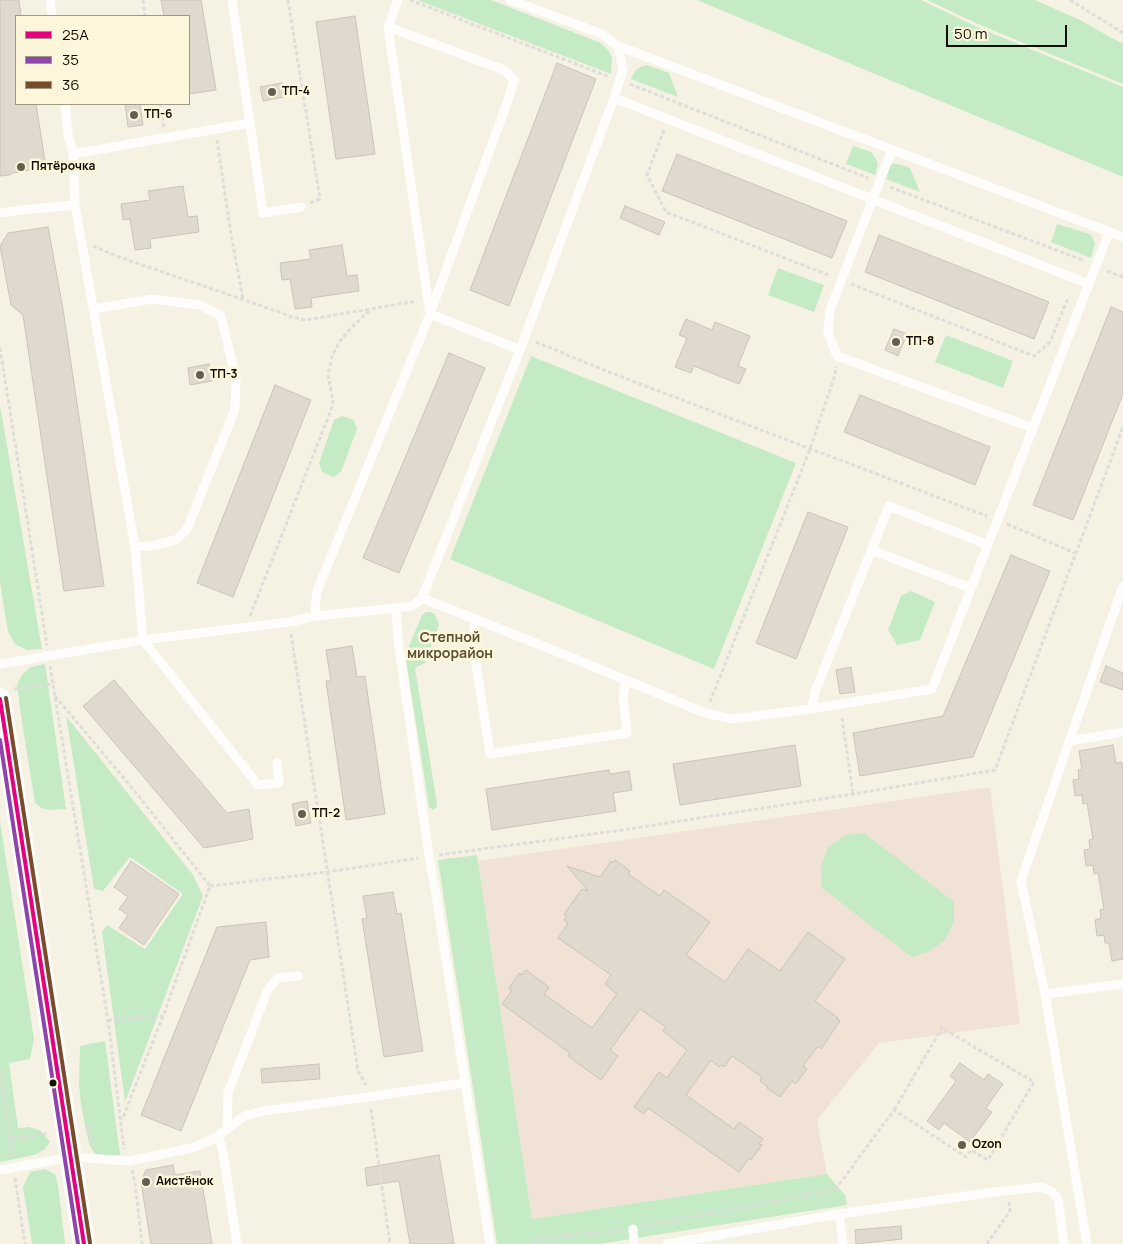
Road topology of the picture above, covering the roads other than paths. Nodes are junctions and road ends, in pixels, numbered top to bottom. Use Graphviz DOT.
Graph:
graph roads {
  1 [pos="50,0"];
  2 [pos="232,0"];
  3 [pos="398,0"];
  4 [pos="510,0"];
  5 [pos="52,15"];
  6 [pos="388,27"];
  7 [pos="618,46"];
  8 [pos="614,98"];
  9 [pos="65,105"];
  10 [pos="250,123"];
  11 [pos="892,149"];
  12 [pos="73,154"];
  13 [pos="872,199"];
  14 [pos="75,205"];
  15 [pos="301,207"];
  16 [pos="0,213"];
  17 [pos="1109,232"];
  18 [pos="1123,237"];
  19 [pos="1090,284"];
  20 [pos="94,309"];
  21 [pos="430,314"];
  22 [pos="520,350"];
  23 [pos="1033,428"];
  24 [pos="988,545"];
  25 [pos="135,547"];
  26 [pos="872,550"];
  27 [pos="1123,586"];
  28 [pos="971,588"];
  29 [pos="422,598"];
  30 [pos="396,608"];
  31 [pos="316,616"];
  32 [pos="476,620"];
  33 [pos="143,640"];
  34 [pos="0,664"];
  35 [pos="626,680"];
  36 [pos="4,694"];
  37 [pos="810,708"];
  38 [pos="1123,732"];
  39 [pos="1070,741"];
  40 [pos="276,763"];
  41 [pos="7,789"];
  42 [pos="298,976"];
  43 [pos="1123,984"];
  44 [pos="1046,994"];
  45 [pos="464,1083"];
  46 [pos="227,1129"];
  47 [pos="217,1137"];
  48 [pos="71,1157"];
  49 [pos="0,1170"];
  50 [pos="839,1214"];
  51 [pos="633,1228"];
  52 [pos="84,1244"];
  53 [pos="238,1244"];
  54 [pos="490,1244"];
  55 [pos="634,1244"];
  56 [pos="667,1244"];
  57 [pos="843,1244"];
  58 [pos="1064,1244"];
  59 [pos="1087,1244"];
  1 -- 5 [label="lane"];
  2 -- 10 [label="lane"];
  3 -- 6 [label="lane"];
  4 -- 7 [label="lane"];
  6 -- 21 [label="lane"];
  6 -- 21 [label="lane"];
  7 -- 8 [label="lane"];
  7 -- 11 [label="lane"];
  8 -- 13 [label="lane"];
  8 -- 22 [label="lane"];
  9 -- 12 [label="lane"];
  10 -- 12 [label="lane"];
  10 -- 15 [label="lane"];
  11 -- 13 [label="lane"];
  11 -- 17 [label="lane"];
  12 -- 14 [label="lane"];
  13 -- 19 [label="lane"];
  13 -- 23 [label="lane"];
  14 -- 16 [label="lane"];
  14 -- 20 [label="lane"];
  17 -- 18 [label="lane"];
  17 -- 19 [label="lane"];
  19 -- 23 [label="lane"];
  20 -- 25 [label="lane"];
  20 -- 25 [label="lane"];
  21 -- 22 [label="lane"];
  21 -- 31 [label="lane"];
  22 -- 29 [label="lane"];
  23 -- 24 [label="lane"];
  24 -- 26 [label="lane"];
  24 -- 28 [label="lane"];
  25 -- 33 [label="lane"];
  26 -- 28 [label="lane"];
  26 -- 37 [label="lane"];
  27 -- 39 [label="lane"];
  28 -- 37 [label="lane"];
  29 -- 30 [label="lane"];
  29 -- 32 [label="lane"];
  30 -- 31 [label="lane"];
  30 -- 45 [label="lane"];
  31 -- 33 [label="lane"];
  32 -- 35 [label="lane"];
  32 -- 35 [label="lane"];
  33 -- 34 [label="lane"];
  33 -- 40 [label="lane"];
  35 -- 37 [label="lane"];
  36 -- 41 [label="main road"];
  38 -- 39 [label="lane"];
  39 -- 44 [label="lane"];
  41 -- 48 [label="main road"];
  42 -- 46 [label="lane"];
  43 -- 44 [label="lane"];
  44 -- 59 [label="lane"];
  45 -- 46 [label="lane"];
  45 -- 54 [label="lane"];
  46 -- 47 [label="lane"];
  47 -- 48 [label="lane"];
  47 -- 53 [label="lane"];
  48 -- 49 [label="lane"];
  48 -- 52 [label="main road"];
  50 -- 56 [label="lane"];
  50 -- 57 [label="lane"];
  50 -- 58 [label="lane"];
  51 -- 55 [label="lane"];
}
